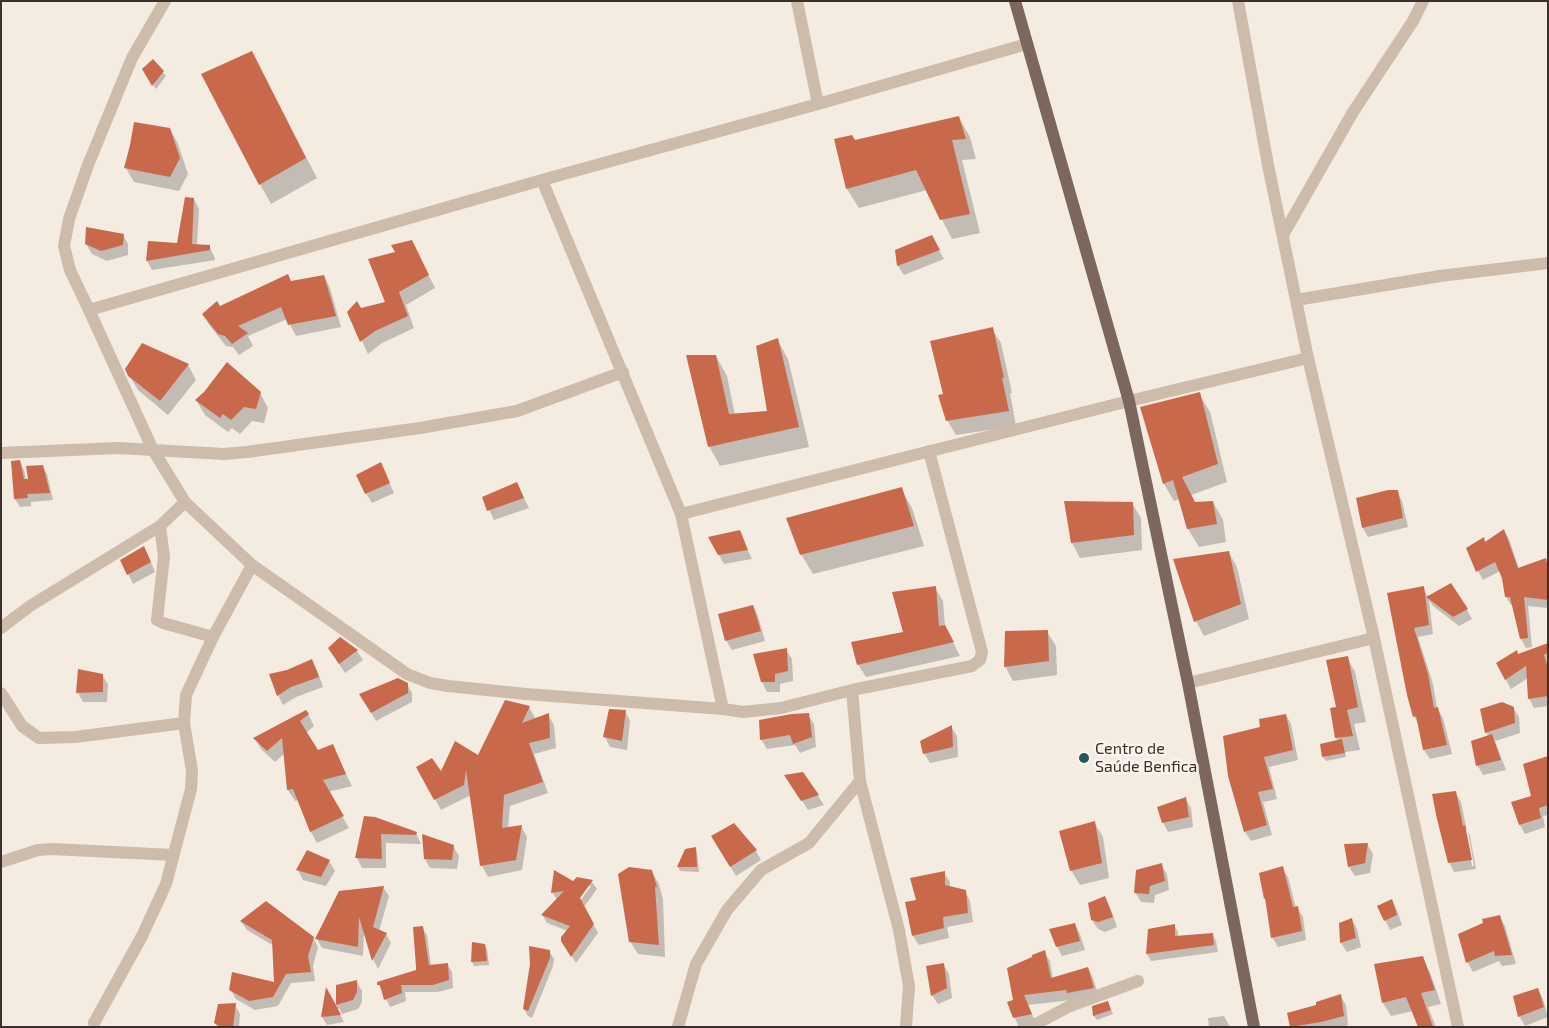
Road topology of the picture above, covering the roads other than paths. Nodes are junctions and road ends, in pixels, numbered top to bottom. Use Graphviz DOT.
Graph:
graph roads {
  1 [pos="165,1"];
  2 [pos="797,1"];
  3 [pos="1015,1"];
  4 [pos="1238,1"];
  5 [pos="1423,1"];
  6 [pos="1027,44"];
  7 [pos="818,104"];
  8 [pos="542,180"];
  9 [pos="1283,235"];
  10 [pos="1548,263"];
  11 [pos="1296,300"];
  12 [pos="90,310"];
  13 [pos="1308,358"];
  14 [pos="623,372"];
  15 [pos="1129,401"];
  16 [pos="153,450"];
  17 [pos="929,451"];
  18 [pos="1,453"];
  19 [pos="185,502"];
  20 [pos="681,514"];
  21 [pos="160,526"];
  22 [pos="252,565"];
  23 [pos="1,628"];
  24 [pos="213,637"];
  25 [pos="1374,638"];
  26 [pos="1188,683"];
  27 [pos="852,690"];
  28 [pos="1,693"];
  29 [pos="723,709"];
  30 [pos="184,722"];
  31 [pos="860,781"];
  32 [pos="173,856"];
  33 [pos="1,862"];
  34 [pos="1138,981"];
  35 [pos="94,1023"];
  36 [pos="1039,1025"];
  37 [pos="678,1027"];
  38 [pos="906,1027"];
  39 [pos="1254,1027"];
  40 [pos="1458,1027"];
  1 -- 12 [label="street"];
  2 -- 7 [label="street"];
  3 -- 6 [label="main road"];
  4 -- 9 [label="street"];
  5 -- 9 [label="street"];
  6 -- 7 [label="street"];
  6 -- 15 [label="main road"];
  7 -- 8 [label="street"];
  8 -- 12 [label="street"];
  8 -- 14 [label="street"];
  9 -- 11 [label="street"];
  10 -- 11 [label="street"];
  11 -- 13 [label="street"];
  12 -- 16 [label="street"];
  13 -- 15 [label="street"];
  13 -- 25 [label="street"];
  14 -- 16 [label="street"];
  14 -- 20 [label="street"];
  15 -- 17 [label="street"];
  15 -- 26 [label="main road"];
  16 -- 18 [label="street"];
  16 -- 19 [label="street"];
  17 -- 20 [label="street"];
  17 -- 27 [label="street"];
  19 -- 21 [label="street"];
  19 -- 22 [label="street"];
  20 -- 29 [label="street"];
  21 -- 23 [label="street"];
  21 -- 24 [label="street"];
  22 -- 24 [label="street"];
  22 -- 29 [label="street"];
  24 -- 30 [label="street"];
  25 -- 26 [label="street"];
  25 -- 40 [label="street"];
  26 -- 39 [label="main road"];
  27 -- 29 [label="street"];
  27 -- 31 [label="street"];
  28 -- 30 [label="street"];
  30 -- 32 [label="street"];
  31 -- 37 [label="street"];
  31 -- 38 [label="street"];
  32 -- 33 [label="street"];
  32 -- 35 [label="street"];
  34 -- 36 [label="street"];
}
